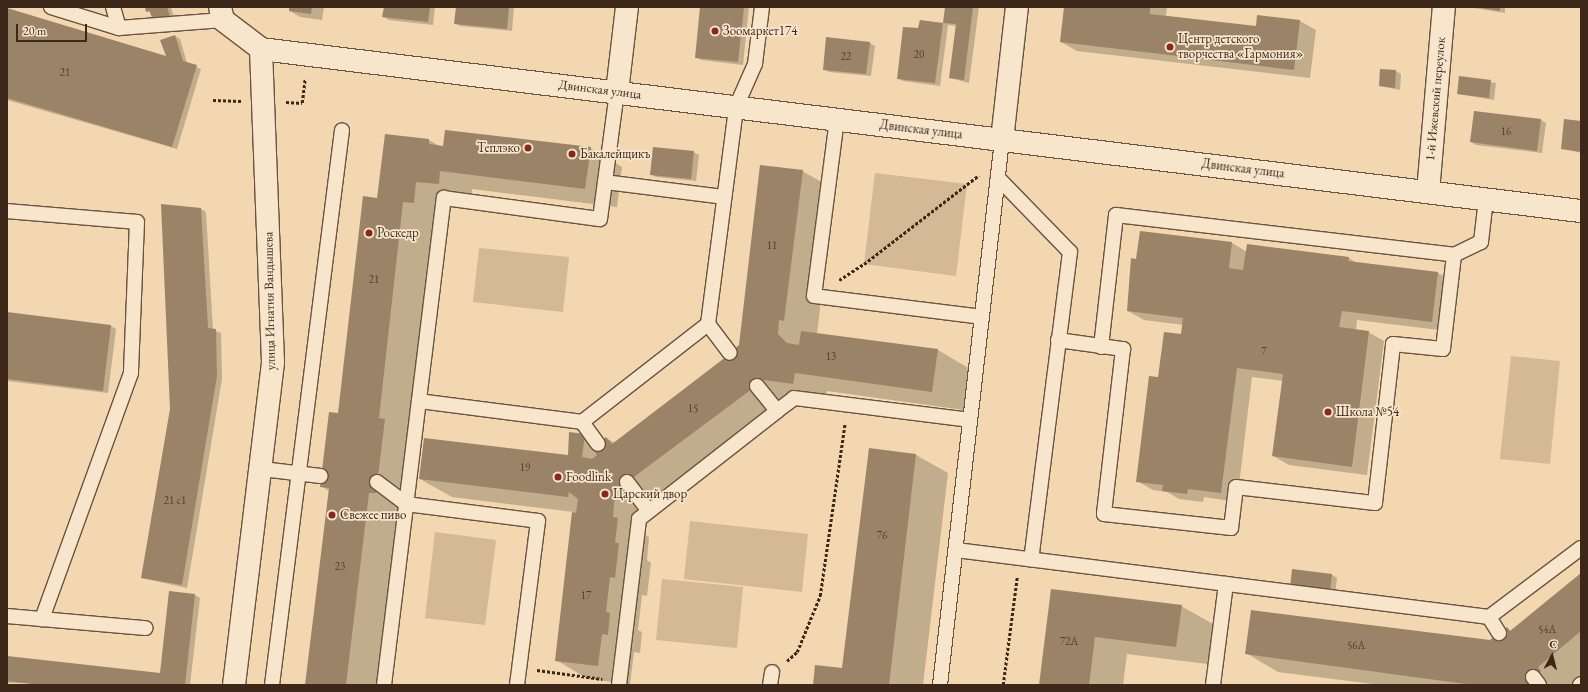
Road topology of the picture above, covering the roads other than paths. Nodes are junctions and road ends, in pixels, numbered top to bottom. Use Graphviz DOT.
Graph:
graph roads {
  1 [pos="51,7"];
  2 [pos="113,7"];
  3 [pos="627,7"];
  4 [pos="762,7"];
  5 [pos="1017,7"];
  6 [pos="1444,7"];
  7 [pos="222,14"];
  8 [pos="119,28"];
  9 [pos="262,49"];
  10 [pos="616,92"];
  11 [pos="736,107"];
  12 [pos="837,119"];
  13 [pos="342,130"];
  14 [pos="1001,149"];
  15 [pos="998,178"];
  16 [pos="605,182"];
  17 [pos="1428,192"];
  18 [pos="724,197"];
  19 [pos="1486,199"];
  20 [pos="7,211"];
  21 [pos="1581,211"];
  22 [pos="1454,255"];
  23 [pos="982,318"];
  24 [pos="708,324"];
  25 [pos="1058,340"];
  26 [pos="1101,346"];
  27 [pos="730,353"];
  28 [pos="757,386"];
  29 [pos="419,401"];
  30 [pos="777,411"];
  31 [pos="970,420"];
  32 [pos="582,422"];
  33 [pos="598,444"];
  34 [pos="262,470"];
  35 [pos="298,474"];
  36 [pos="321,476"];
  37 [pos="377,482"];
  38 [pos="627,482"];
  39 [pos="406,504"];
  40 [pos="649,510"];
  41 [pos="1581,548"];
  42 [pos="956,550"];
  43 [pos="1026,559"];
  44 [pos="1226,584"];
  45 [pos="7,616"];
  46 [pos="1489,617"];
  47 [pos="42,619"];
  48 [pos="145,628"];
  49 [pos="1499,633"];
  50 [pos="619,683"];
  51 [pos="234,685"];
  52 [pos="272,685"];
  53 [pos="384,685"];
  54 [pos="516,685"];
  55 [pos="940,685"];
  56 [pos="1213,685"];
  1 -- 8 [label="lane"];
  2 -- 8 [label="lane"];
  3 -- 10 [label="street"];
  4 -- 11 [label="lane"];
  5 -- 14 [label="street"];
  6 -- 17 [label="street, 1-й Ижевский переулок"];
  7 -- 8 [label="lane"];
  7 -- 9 [label="street"];
  9 -- 10 [label="street, Двинская улица"];
  9 -- 34 [label="street, улица Игнатия Вандышева"];
  10 -- 11 [label="street, Двинская улица"];
  10 -- 16 [label="lane"];
  11 -- 12 [label="street, Двинская улица"];
  11 -- 18 [label="lane"];
  12 -- 14 [label="street, Двинская улица"];
  12 -- 23 [label="lane"];
  13 -- 35 [label="lane"];
  14 -- 15 [label="lane"];
  14 -- 17 [label="street, Двинская улица"];
  15 -- 23 [label="lane"];
  15 -- 25 [label="lane"];
  16 -- 18 [label="lane"];
  16 -- 29 [label="lane"];
  17 -- 19 [label="street, Двинская улица"];
  18 -- 24 [label="lane"];
  19 -- 21 [label="street, Двинская улица"];
  19 -- 22 [label="lane"];
  20 -- 47 [label="lane"];
  22 -- 26 [label="lane"];
  22 -- 26 [label="lane"];
  23 -- 31 [label="lane"];
  24 -- 27 [label="lane"];
  24 -- 32 [label="lane"];
  25 -- 26 [label="lane"];
  25 -- 43 [label="lane"];
  28 -- 30 [label="lane"];
  29 -- 32 [label="lane"];
  29 -- 39 [label="lane"];
  30 -- 31 [label="lane"];
  30 -- 40 [label="lane"];
  31 -- 42 [label="lane"];
  32 -- 33 [label="lane"];
  34 -- 35 [label="lane"];
  34 -- 51 [label="street, улица Игнатия Вандышева"];
  35 -- 36 [label="lane"];
  35 -- 52 [label="lane"];
  37 -- 39 [label="lane"];
  38 -- 40 [label="lane"];
  39 -- 53 [label="lane"];
  39 -- 54 [label="lane"];
  40 -- 50 [label="lane"];
  41 -- 46 [label="lane"];
  42 -- 43 [label="lane"];
  42 -- 55 [label="lane"];
  43 -- 44 [label="lane"];
  44 -- 46 [label="lane"];
  44 -- 56 [label="lane"];
  45 -- 47 [label="lane"];
  46 -- 49 [label="lane"];
  47 -- 48 [label="lane"];
}
